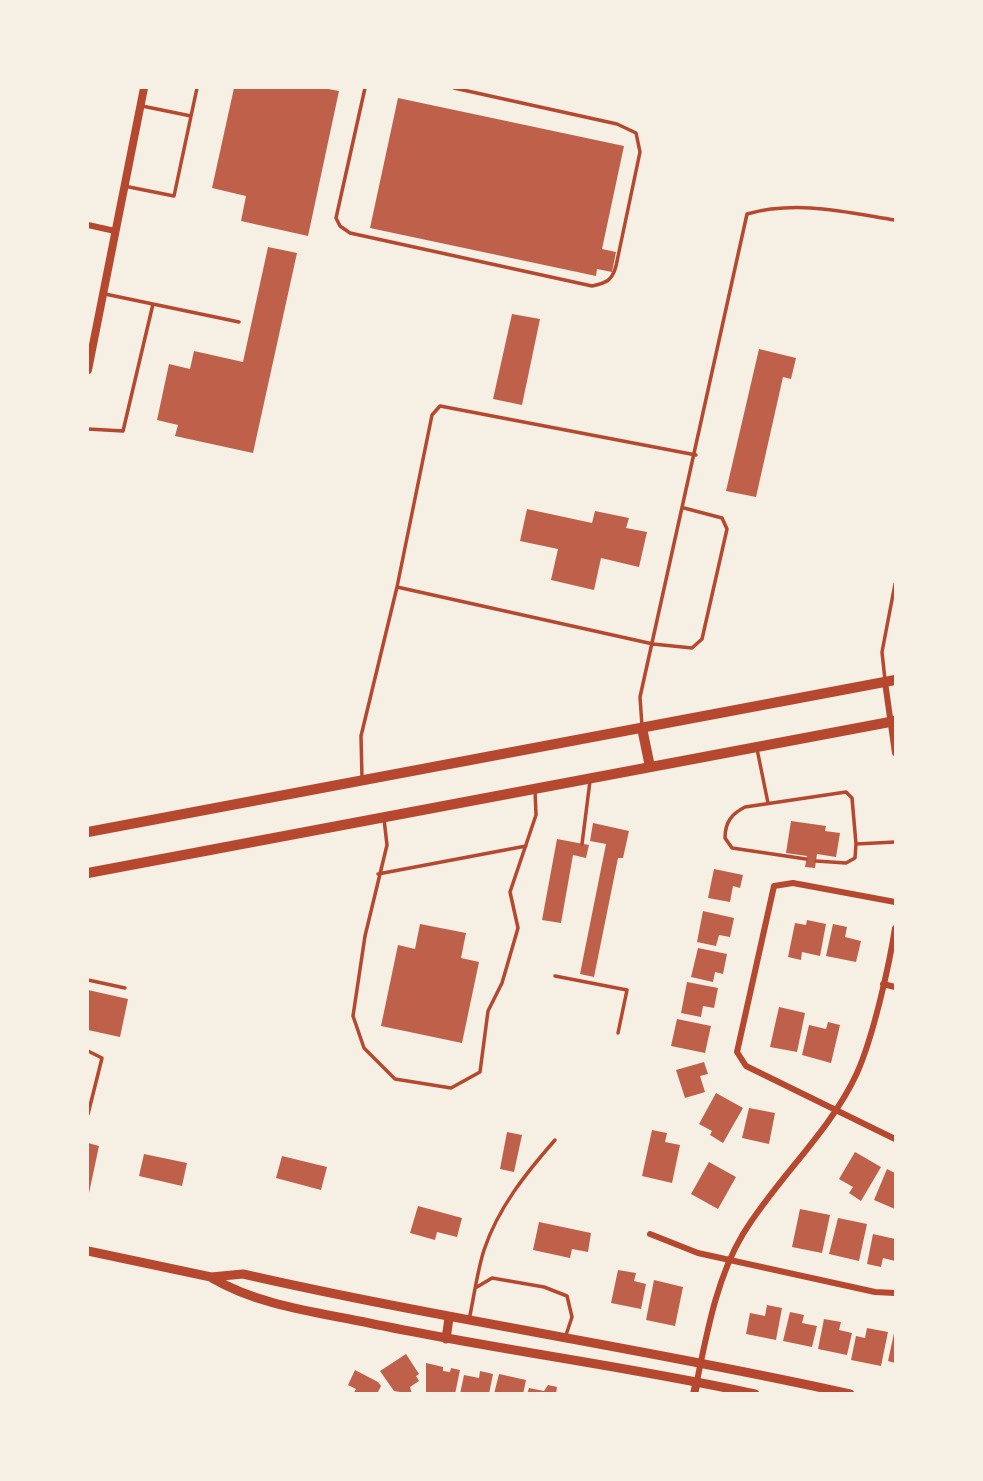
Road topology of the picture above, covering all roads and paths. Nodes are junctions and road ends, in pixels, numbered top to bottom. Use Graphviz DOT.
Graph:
graph roads {
  1 [pos="144,88"];
  2 [pos="197,88"];
  3 [pos="365,88"];
  4 [pos="454,88"];
  5 [pos="140,106"];
  6 [pos="191,116"];
  7 [pos="124,186"];
  8 [pos="895,220"];
  9 [pos="88,225"];
  10 [pos="115,231"];
  11 [pos="103,293"];
  12 [pos="153,304"];
  13 [pos="239,322"];
  14 [pos="88,369"];
  15 [pos="88,429"];
  16 [pos="696,455"];
  17 [pos="684,508"];
  18 [pos="895,584"];
  19 [pos="397,587"];
  20 [pos="653,644"];
  21 [pos="890,681"];
  22 [pos="894,722"];
  23 [pos="642,728"];
  24 [pos="757,747"];
  25 [pos="895,753"];
  26 [pos="650,767"];
  27 [pos="590,779"];
  28 [pos="362,780"];
  29 [pos="535,789"];
  30 [pos="768,804"];
  31 [pos="384,817"];
  32 [pos="88,832"];
  33 [pos="895,842"];
  34 [pos="582,844"];
  35 [pos="856,844"];
  36 [pos="526,846"];
  37 [pos="806,859"];
  38 [pos="816,861"];
  39 [pos="88,873"];
  40 [pos="378,874"];
  41 [pos="895,902"];
  42 [pos="895,928"];
  43 [pos="555,976"];
  44 [pos="88,980"];
  45 [pos="883,984"];
  46 [pos="895,987"];
  47 [pos="125,988"];
  48 [pos="618,1033"];
  49 [pos="88,1051"];
  50 [pos="835,1109"];
  51 [pos="88,1114"];
  52 [pos="895,1139"];
  53 [pos="555,1140"];
  54 [pos="650,1234"];
  55 [pos="88,1251"];
  56 [pos="729,1260"];
  57 [pos="211,1277"];
  58 [pos="476,1288"];
  59 [pos="895,1293"];
  60 [pos="449,1318"];
  61 [pos="468,1322"];
  62 [pos="565,1338"];
  63 [pos="446,1339"];
  64 [pos="701,1360"];
  65 [pos="697,1381"];
  66 [pos="694,1394"];
  67 [pos="755,1394"];
  68 [pos="850,1394"];
  1 -- 5 [label="street"];
  2 -- 6 [label="lane"];
  3 -- 4 [label="lane"];
  5 -- 6 [label="lane"];
  5 -- 7 [label="street"];
  6 -- 7 [label="lane"];
  7 -- 10 [label="street"];
  8 -- 16 [label="lane"];
  9 -- 10 [label="street"];
  10 -- 11 [label="street"];
  11 -- 12 [label="lane"];
  11 -- 14 [label="street"];
  12 -- 13 [label="lane"];
  12 -- 15 [label="lane"];
  16 -- 17 [label="lane"];
  16 -- 19 [label="lane"];
  17 -- 20 [label="lane"];
  17 -- 20 [label="lane"];
  18 -- 21 [label="lane"];
  19 -- 20 [label="lane"];
  19 -- 28 [label="lane"];
  20 -- 23 [label="lane"];
  21 -- 22 [label="street"];
  21 -- 23 [label="main road"];
  22 -- 24 [label="main road"];
  22 -- 25 [label="street"];
  23 -- 26 [label="main road"];
  23 -- 28 [label="main road"];
  24 -- 26 [label="main road"];
  24 -- 30 [label="lane"];
  26 -- 27 [label="main road"];
  27 -- 29 [label="main road"];
  27 -- 34 [label="lane"];
  28 -- 32 [label="main road"];
  29 -- 31 [label="main road"];
  29 -- 36 [label="lane"];
  30 -- 35 [label="lane"];
  30 -- 37 [label="lane"];
  31 -- 39 [label="main road"];
  31 -- 40 [label="lane"];
  33 -- 35 [label="lane"];
  35 -- 38 [label="lane"];
  36 -- 40 [label="lane"];
  36 -- 40 [label="lane"];
  41 -- 50 [label="street"];
  42 -- 45 [label="street"];
  43 -- 48 [label="lane"];
  44 -- 47 [label="lane"];
  45 -- 46 [label="street"];
  45 -- 50 [label="street"];
  49 -- 51 [label="lane"];
  50 -- 52 [label="street"];
  50 -- 56 [label="street"];
  53 -- 58 [label="lane"];
  54 -- 56 [label="street"];
  55 -- 57 [label="main road"];
  56 -- 59 [label="street"];
  56 -- 64 [label="street"];
  57 -- 60 [label="main road"];
  57 -- 63 [label="main road"];
  58 -- 61 [label="lane"];
  58 -- 62 [label="lane"];
  60 -- 61 [label="main road"];
  60 -- 63 [label="main road"];
  61 -- 62 [label="main road"];
  62 -- 64 [label="main road"];
  63 -- 65 [label="main road"];
  64 -- 65 [label="street"];
  64 -- 68 [label="main road"];
  65 -- 66 [label="street"];
  65 -- 67 [label="main road"];
}
